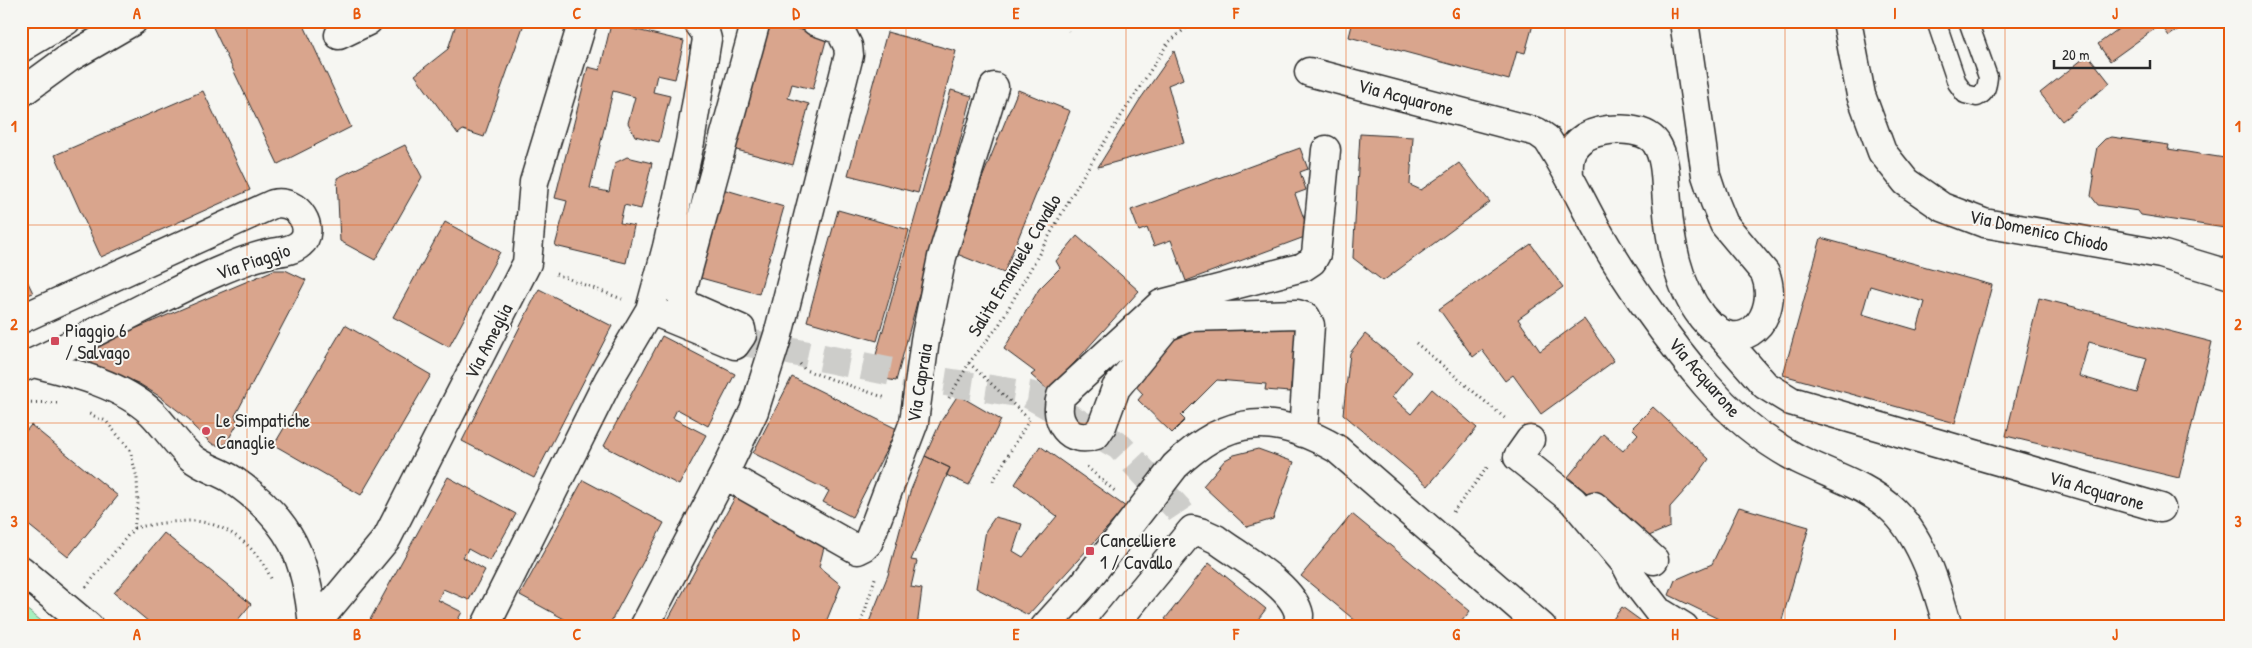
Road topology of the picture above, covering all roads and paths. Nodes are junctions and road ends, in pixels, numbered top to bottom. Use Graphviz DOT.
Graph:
graph roads {
  1 [pos="66,21"];
  2 [pos="133,21"];
  3 [pos="368,21"];
  4 [pos="583,21"];
  5 [pos="697,21"];
  6 [pos="756,21"];
  7 [pos="815,21"];
  8 [pos="1068,21"];
  9 [pos="1194,21"];
  10 [pos="1684,21"];
  11 [pos="1847,21"];
  12 [pos="1936,21"];
  13 [pos="1968,21"];
  14 [pos="1069,31"];
  15 [pos="339,35"];
  16 [pos="21,48"];
  17 [pos="1308,72"];
  18 [pos="994,87"];
  19 [pos="21,93"];
  20 [pos="1326,150"];
  21 [pos="1569,176"];
  22 [pos="527,263"];
  23 [pos="2231,275"];
  24 [pos="650,310"];
  25 [pos="21,319"];
  26 [pos="1714,327"];
  27 [pos="778,335"];
  28 [pos="1416,343"];
  29 [pos="27,366"];
  30 [pos="21,402"];
  31 [pos="64,403"];
  32 [pos="81,410"];
  33 [pos="927,413"];
  34 [pos="1030,419"];
  35 [pos="1520,432"];
  36 [pos="1304,433"];
  37 [pos="1493,459"];
  38 [pos="724,474"];
  39 [pos="993,481"];
  40 [pos="1557,488"];
  41 [pos="2161,508"];
  42 [pos="134,528"];
  43 [pos="1436,534"];
  44 [pos="1654,560"];
  45 [pos="879,568"];
  46 [pos="21,570"];
  47 [pos="273,583"];
  48 [pos="68,609"];
  49 [pos="1513,618"];
  50 [pos="89,627"];
  51 [pos="313,627"];
  52 [pos="485,627"];
  53 [pos="644,627"];
  54 [pos="860,627"];
  55 [pos="1045,627"];
  56 [pos="1112,627"];
  57 [pos="1298,627"];
  58 [pos="1542,627"];
  59 [pos="1684,627"];
  60 [pos="1948,627"];
  1 -- 16 [label="street"];
  2 -- 19 [label="street"];
  3 -- 15 [label="street"];
  4 -- 22 [label="street, Via Ameglia"];
  5 -- 24 [label="street"];
  6 -- 24 [label="street"];
  7 -- 27 [label="street"];
  8 -- 14 [label="path"];
  9 -- 33 [label="path, Salita Emanuele Cavallo"];
  10 -- 26 [label="street, Via Acquarone"];
  11 -- 23 [label="street, Via Domenico Chiodo"];
  12 -- 13 [label="lane"];
  17 -- 21 [label="street, Via Acquarone"];
  18 -- 33 [label="street, Via Capraia"];
  20 -- 36 [label="street"];
  21 -- 26 [label="street, Via Acquarone"];
  21 -- 60 [label="street, Via Acquarone"];
  22 -- 24 [label="path"];
  22 -- 51 [label="street, Via Ameglia"];
  24 -- 52 [label="street"];
  25 -- 29 [label="street, Via Piaggio"];
  26 -- 41 [label="street, Via Acquarone"];
  27 -- 33 [label="path"];
  27 -- 38 [label="street"];
  28 -- 35 [label="path"];
  29 -- 51 [label="street"];
  30 -- 31 [label="path"];
  32 -- 42 [label="path"];
  33 -- 38 [label="street, Via Capraia"];
  34 -- 39 [label="path"];
  35 -- 40 [label="street"];
  36 -- 43 [label="street"];
  36 -- 55 [label="street"];
  37 -- 43 [label="path"];
  38 -- 53 [label="street"];
  40 -- 44 [label="street"];
  40 -- 59 [label="street"];
  42 -- 47 [label="path"];
  42 -- 48 [label="path"];
  43 -- 49 [label="street"];
  45 -- 54 [label="path"];
  46 -- 48 [label="street"];
  48 -- 50 [label="street"];
  49 -- 58 [label="street"];
  56 -- 57 [label="street"];
}
